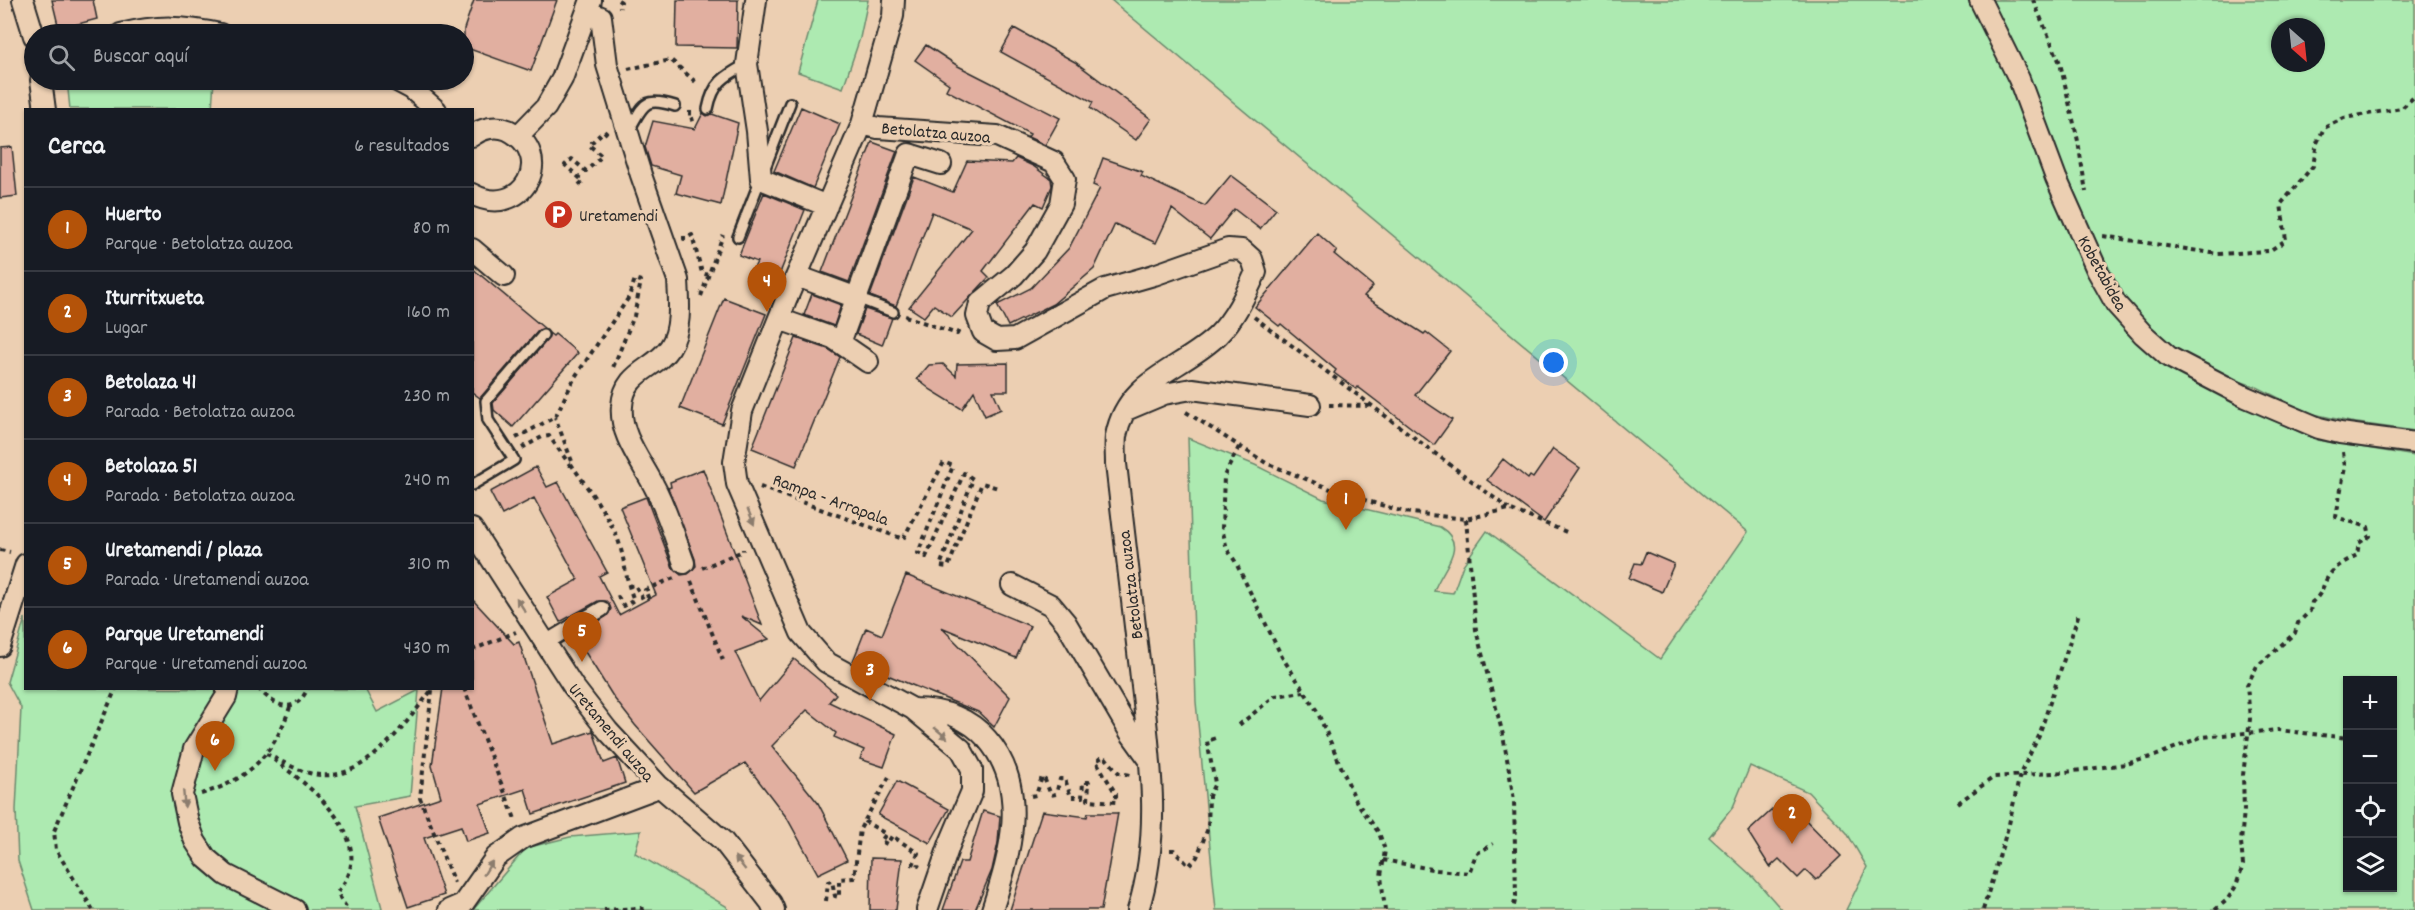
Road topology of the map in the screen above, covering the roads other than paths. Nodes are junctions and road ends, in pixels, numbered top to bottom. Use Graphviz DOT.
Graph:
graph roads {
  1 [pos="23,0"];
  2 [pos="756,0"];
  3 [pos="894,0"];
  4 [pos="1980,0"];
  5 [pos="589,5"];
  6 [pos="30,24"];
  7 [pos="747,64"];
  8 [pos="42,90"];
  9 [pos="413,90"];
  10 [pos="789,102"];
  11 [pos="675,106"];
  12 [pos="45,108"];
  13 [pos="434,108"];
  14 [pos="708,109"];
  15 [pos="862,124"];
  16 [pos="629,130"];
  17 [pos="474,135"];
  18 [pos="519,136"];
  19 [pos="941,164"];
  20 [pos="761,179"];
  21 [pos="474,195"];
  22 [pos="827,206"];
  23 [pos="738,237"];
  24 [pos="474,251"];
  25 [pos="504,276"];
  26 [pos="797,276"];
  27 [pos="857,298"];
  28 [pos="893,312"];
  29 [pos="779,319"];
  30 [pos="543,335"];
  31 [pos="840,343"];
  32 [pos="868,362"];
  33 [pos="1310,405"];
  34 [pos="1126,410"];
  35 [pos="2415,443"];
  36 [pos="474,484"];
  37 [pos="474,532"];
  38 [pos="686,568"];
  39 [pos="24,570"];
  40 [pos="1012,585"];
  41 [pos="602,609"];
  42 [pos="545,643"];
  43 [pos="0,646"];
  44 [pos="228,690"];
  45 [pos="913,709"];
  46 [pos="1150,761"];
  47 [pos="658,785"];
  48 [pos="456,907"];
  49 [pos="295,910"];
  50 [pos="774,910"];
  51 [pos="927,910"];
  52 [pos="992,910"];
  53 [pos="1138,910"];
  1 -- 6 [label="street"];
  2 -- 7 [label="street"];
  3 -- 15 [label="street"];
  4 -- 35 [label="street, Kobetabidea"];
  5 -- 16 [label="street"];
  5 -- 18 [label="street"];
  7 -- 14 [label="lane"];
  7 -- 20 [label="street"];
  8 -- 12 [label="street"];
  9 -- 13 [label="street"];
  10 -- 20 [label="lane"];
  11 -- 16 [label="lane"];
  15 -- 22 [label="street, Betolatza auzoa"];
  15 -- 34 [label="street, Betolatza auzoa"];
  16 -- 38 [label="street"];
  17 -- 18 [label="street"];
  18 -- 21 [label="street"];
  19 -- 27 [label="street, Betolatza auzoa"];
  20 -- 22 [label="street"];
  20 -- 23 [label="lane"];
  22 -- 26 [label="street, Betolatza auzoa"];
  24 -- 25 [label="street"];
  26 -- 27 [label="street"];
  26 -- 29 [label="street, Betolatza auzoa"];
  27 -- 28 [label="lane"];
  27 -- 31 [label="street, Betolatza auzoa"];
  29 -- 31 [label="street"];
  29 -- 45 [label="street, Betolatza auzoa, one-way"];
  30 -- 36 [label="lane"];
  31 -- 32 [label="street"];
  33 -- 34 [label="street"];
  34 -- 46 [label="street, Betolatza auzoa"];
  42 -- 37 [label="street, Uretamendi auzoa, one-way"];
  39 -- 43 [label="street"];
  40 -- 46 [label="street"];
  41 -- 42 [label="street"];
  42 -- 47 [label="street, Uretamendi auzoa"];
  44 -- 49 [label="street"];
  45 -- 51 [label="street, Betolatza auzoa, one-way"];
  45 -- 52 [label="street, Betolatza auzoa"];
  46 -- 53 [label="street, Betolatza auzoa"];
  48 -- 47 [label="street, Uretamendi auzoa, one-way"];
  50 -- 47 [label="street, one-way"];
}
